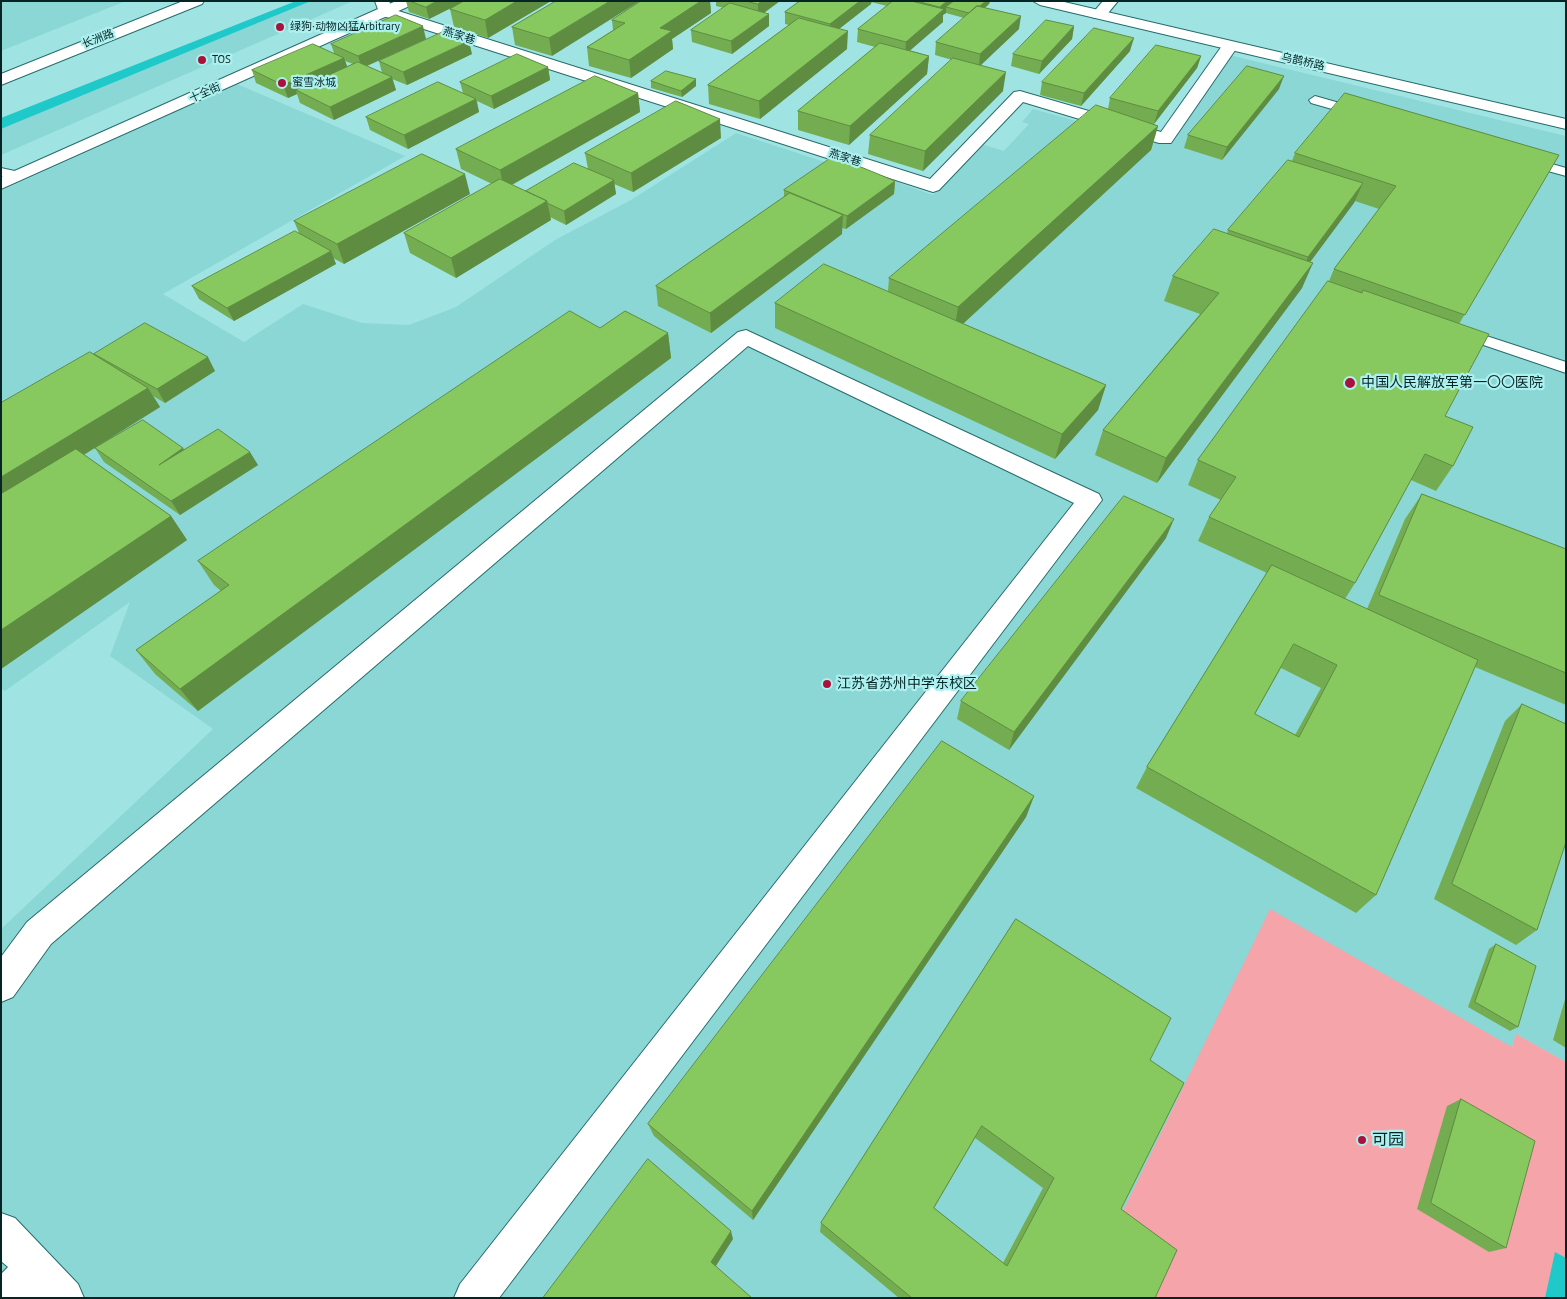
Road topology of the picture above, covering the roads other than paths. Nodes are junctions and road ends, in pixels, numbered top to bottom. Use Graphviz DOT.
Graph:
graph roads {
  1 [pos="196,1"];
  2 [pos="409,1"];
  3 [pos="1040,1"];
  4 [pos="1111,1"];
  5 [pos="383,7"];
  6 [pos="1099,15"];
  7 [pos="1230,46"];
  8 [pos="1,80"];
  9 [pos="1315,100"];
  10 [pos="1370,116"];
  11 [pos="1566,124"];
  12 [pos="1510,156"];
  13 [pos="1,172"];
  14 [pos="1566,172"];
  15 [pos="19,176"];
  16 [pos="1,184"];
  17 [pos="1465,334"];
  18 [pos="1566,368"];
  19 [pos="1,985"];
  20 [pos="1,1232"];
  21 [pos="34,1268"];
  22 [pos="8,1298"];
  23 [pos="64,1298"];
  24 [pos="474,1298"];
  1 -- 8 [label="street, 长洲路"];
  2 -- 5 [label="street, 十全街"];
  3 -- 6 [label="street, 乌鹊桥路"];
  4 -- 6 [label="street"];
  5 -- 7 [label="street, 燕家巷"];
  5 -- 15 [label="street, 十全街"];
  6 -- 7 [label="street, 乌鹊桥路"];
  7 -- 11 [label="street, 乌鹊桥路"];
  9 -- 10 [label="lane"];
  12 -- 14 [label="lane"];
  13 -- 15 [label="lane"];
  15 -- 16 [label="street, 十全街"];
  17 -- 18 [label="lane"];
  19 -- 24 [label="street"];
  20 -- 21 [label="street"];
  21 -- 22 [label="street"];
  21 -- 23 [label="street"];
}
